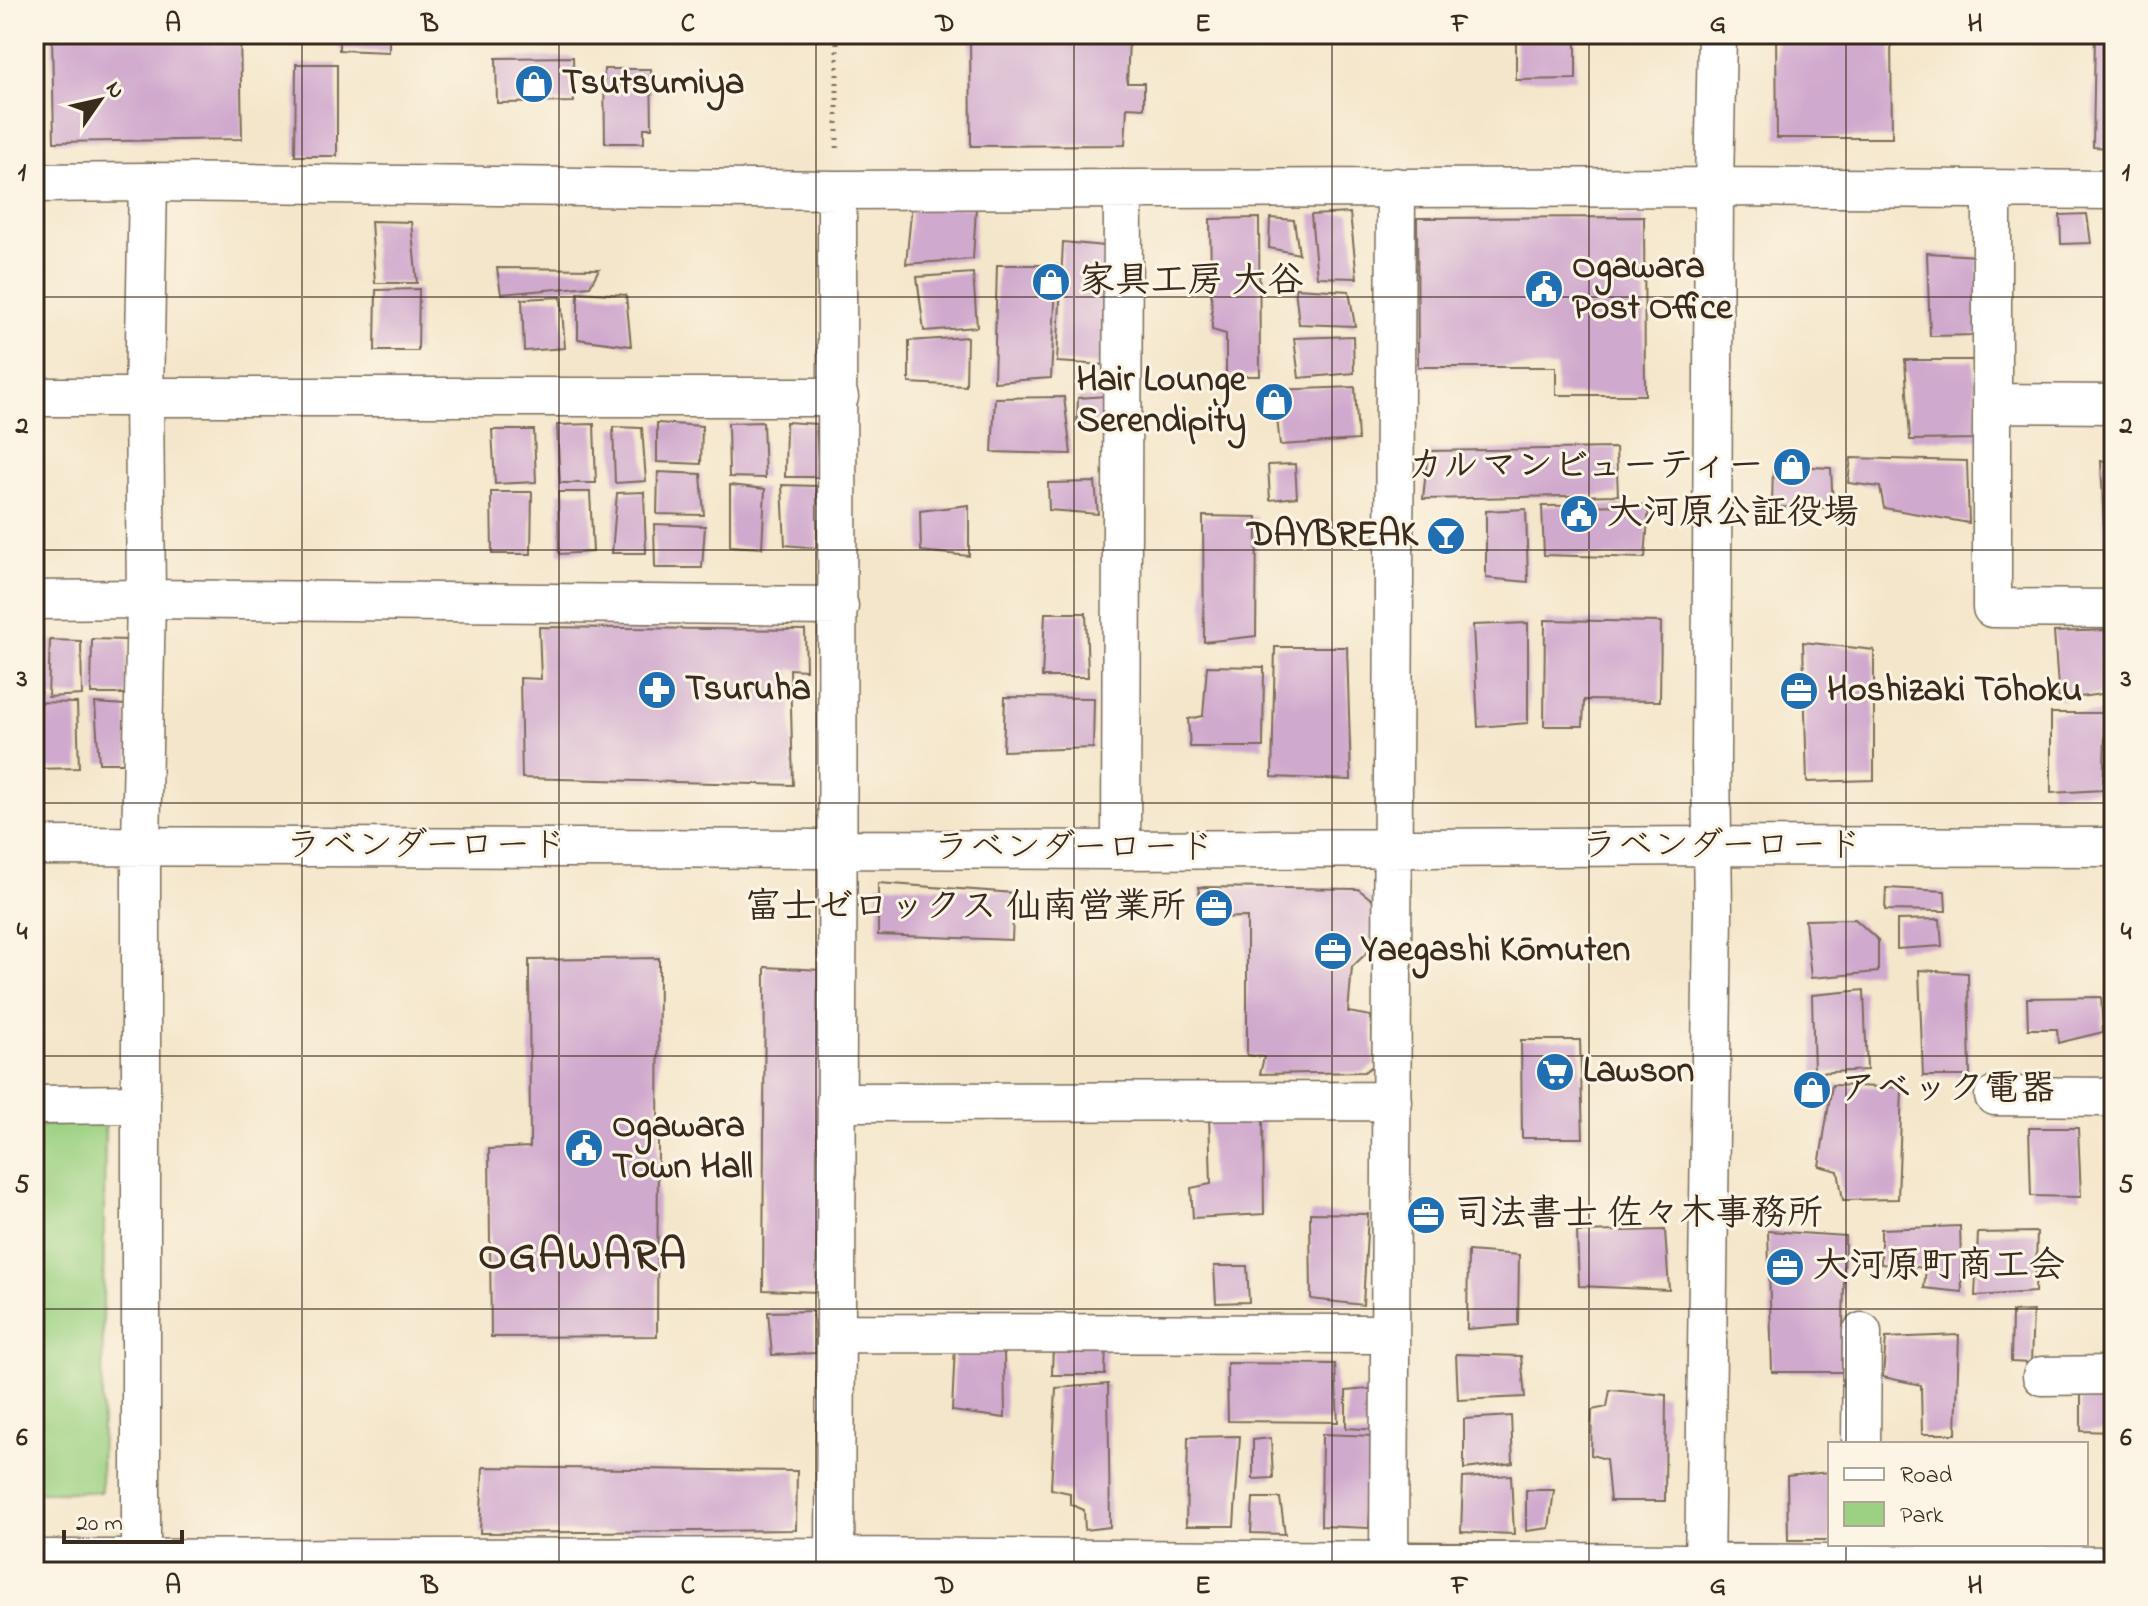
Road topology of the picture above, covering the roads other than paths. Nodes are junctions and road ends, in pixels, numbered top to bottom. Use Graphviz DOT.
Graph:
graph roads {
  1 [pos="1717,34"];
  2 [pos="148,182"];
  3 [pos="34,183"];
  4 [pos="1396,187"];
  5 [pos="1714,187"];
  6 [pos="1123,189"];
  7 [pos="837,190"];
  8 [pos="1992,190"];
  9 [pos="2114,190"];
  10 [pos="34,397"];
  11 [pos="144,397"];
  12 [pos="839,397"];
  13 [pos="1992,403"];
  14 [pos="2114,404"];
  15 [pos="146,599"];
  16 [pos="34,600"];
  17 [pos="839,606"];
  18 [pos="2114,609"];
  19 [pos="34,846"];
  20 [pos="141,846"];
  21 [pos="1712,846"];
  22 [pos="2114,847"];
  23 [pos="836,848"];
  24 [pos="1393,848"];
  25 [pos="1121,850"];
  26 [pos="1994,1096"];
  27 [pos="2114,1097"];
  28 [pos="1392,1101"];
  29 [pos="836,1102"];
  30 [pos="141,1104"];
  31 [pos="34,1105"];
  32 [pos="1862,1332"];
  33 [pos="836,1333"];
  34 [pos="1390,1334"];
  35 [pos="2114,1375"];
  36 [pos="2042,1376"];
  37 [pos="1861,1442"];
  38 [pos="1860,1554"];
  39 [pos="34,1559"];
  40 [pos="1389,1560"];
  41 [pos="835,1564"];
  42 [pos="1061,1565"];
  43 [pos="141,1566"];
  44 [pos="2114,1566"];
  45 [pos="1704,1567"];
  1 -- 5 [label="street"];
  2 -- 3 [label="street"];
  2 -- 7 [label="street"];
  2 -- 11 [label="street"];
  4 -- 5 [label="street"];
  4 -- 6 [label="street"];
  4 -- 24 [label="street"];
  5 -- 8 [label="street"];
  5 -- 21 [label="street"];
  6 -- 7 [label="street"];
  6 -- 25 [label="street"];
  7 -- 12 [label="street"];
  8 -- 9 [label="street"];
  8 -- 13 [label="street"];
  10 -- 11 [label="street"];
  11 -- 12 [label="street"];
  11 -- 15 [label="street"];
  12 -- 17 [label="street"];
  13 -- 14 [label="street"];
  13 -- 18 [label="street"];
  15 -- 16 [label="street"];
  15 -- 17 [label="street"];
  15 -- 20 [label="street"];
  17 -- 23 [label="street"];
  19 -- 20 [label="street, ラベンダーロード"];
  20 -- 23 [label="street, ラベンダーロード"];
  20 -- 30 [label="street"];
  21 -- 22 [label="street, ラベンダーロード"];
  21 -- 24 [label="street, ラベンダーロード"];
  21 -- 45 [label="street"];
  23 -- 25 [label="street, ラベンダーロード"];
  23 -- 29 [label="street"];
  24 -- 25 [label="street, ラベンダーロード"];
  24 -- 28 [label="street"];
  26 -- 27 [label="street"];
  28 -- 29 [label="street"];
  28 -- 34 [label="street"];
  29 -- 33 [label="street"];
  30 -- 31 [label="street"];
  30 -- 43 [label="street"];
  32 -- 37 [label="street"];
  33 -- 34 [label="street"];
  33 -- 41 [label="street"];
  34 -- 40 [label="street"];
  35 -- 36 [label="street"];
  38 -- 44 [label="street"];
  38 -- 45 [label="street"];
  39 -- 43 [label="street"];
  40 -- 42 [label="street"];
  40 -- 45 [label="street"];
  41 -- 42 [label="street"];
  41 -- 43 [label="street"];
}
